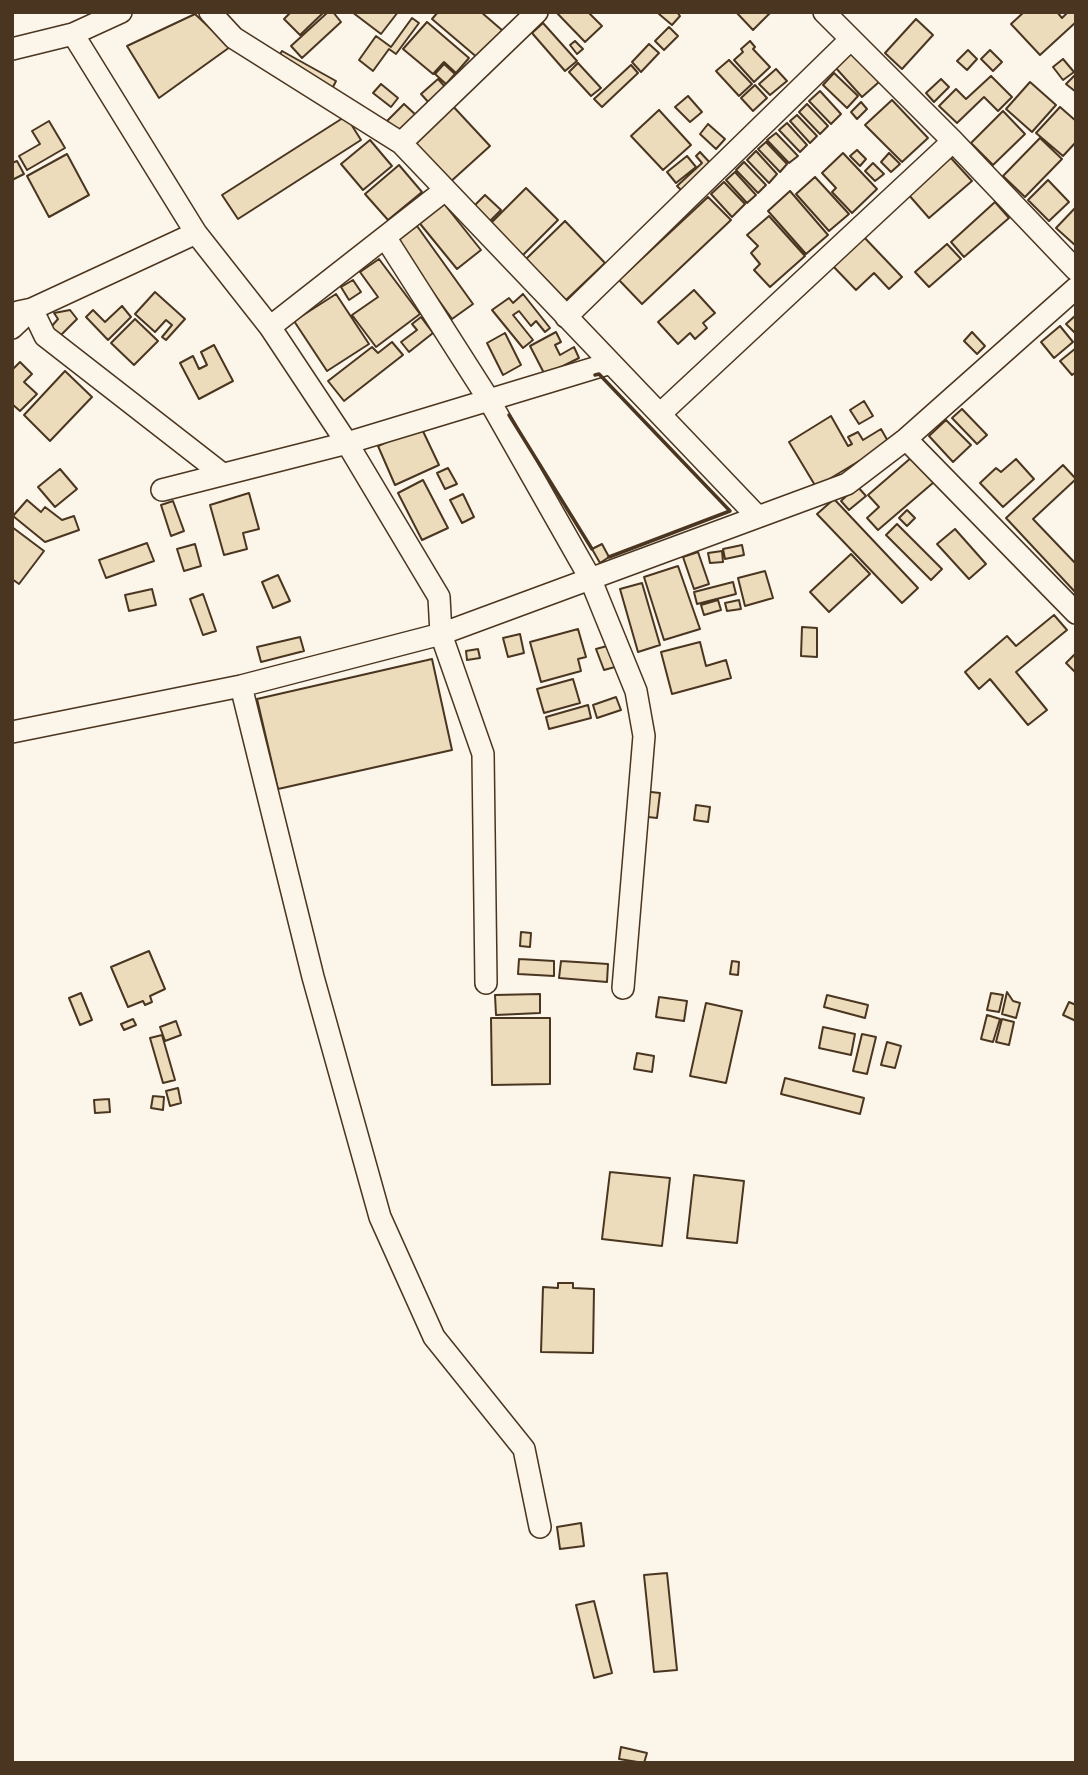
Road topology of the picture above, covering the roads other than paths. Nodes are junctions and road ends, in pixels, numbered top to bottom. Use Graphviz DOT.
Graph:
graph roads {
  1 [pos="121,12"];
  2 [pos="210,12"];
  3 [pos="537,12"];
  4 [pos="824,12"];
  5 [pos="73,34"];
  6 [pos="850,40"];
  7 [pos="12,50"];
  8 [pos="953,141"];
  9 [pos="401,143"];
  10 [pos="445,190"];
  11 [pos="196,233"];
  12 [pos="385,237"];
  13 [pos="1076,270"];
  14 [pos="1076,288"];
  15 [pos="22,311"];
  16 [pos="566,317"];
  17 [pos="270,327"];
  18 [pos="12,328"];
  19 [pos="611,363"];
  20 [pos="489,400"];
  21 [pos="660,414"];
  22 [pos="906,439"];
  23 [pos="347,443"];
  24 [pos="221,473"];
  25 [pos="162,490"];
  26 [pos="757,516"];
  27 [pos="590,578"];
  28 [pos="1076,613"];
  29 [pos="440,634"];
  30 [pos="241,686"];
  31 [pos="12,732"];
  32 [pos="486,984"];
  33 [pos="622,988"];
  34 [pos="540,1527"];
  1 -- 5 [label="street"];
  2 -- 9 [label="street"];
  3 -- 9 [label="street"];
  4 -- 6 [label="street"];
  5 -- 7 [label="street"];
  5 -- 11 [label="street"];
  6 -- 8 [label="street"];
  6 -- 16 [label="street"];
  8 -- 13 [label="street"];
  8 -- 21 [label="street"];
  9 -- 10 [label="street"];
  10 -- 12 [label="street"];
  10 -- 16 [label="street"];
  11 -- 15 [label="street"];
  11 -- 17 [label="street"];
  12 -- 17 [label="street"];
  12 -- 20 [label="street"];
  14 -- 22 [label="street"];
  15 -- 18 [label="street"];
  15 -- 24 [label="street"];
  16 -- 19 [label="street"];
  17 -- 23 [label="street"];
  19 -- 20 [label="street"];
  19 -- 21 [label="street"];
  20 -- 23 [label="street"];
  20 -- 27 [label="street"];
  21 -- 26 [label="street"];
  22 -- 26 [label="street"];
  22 -- 28 [label="street"];
  23 -- 24 [label="street"];
  23 -- 29 [label="street"];
  24 -- 25 [label="street"];
  26 -- 27 [label="street"];
  27 -- 29 [label="street"];
  27 -- 33 [label="street"];
  29 -- 30 [label="street"];
  29 -- 32 [label="street"];
  30 -- 31 [label="street"];
  30 -- 34 [label="street"];
}
